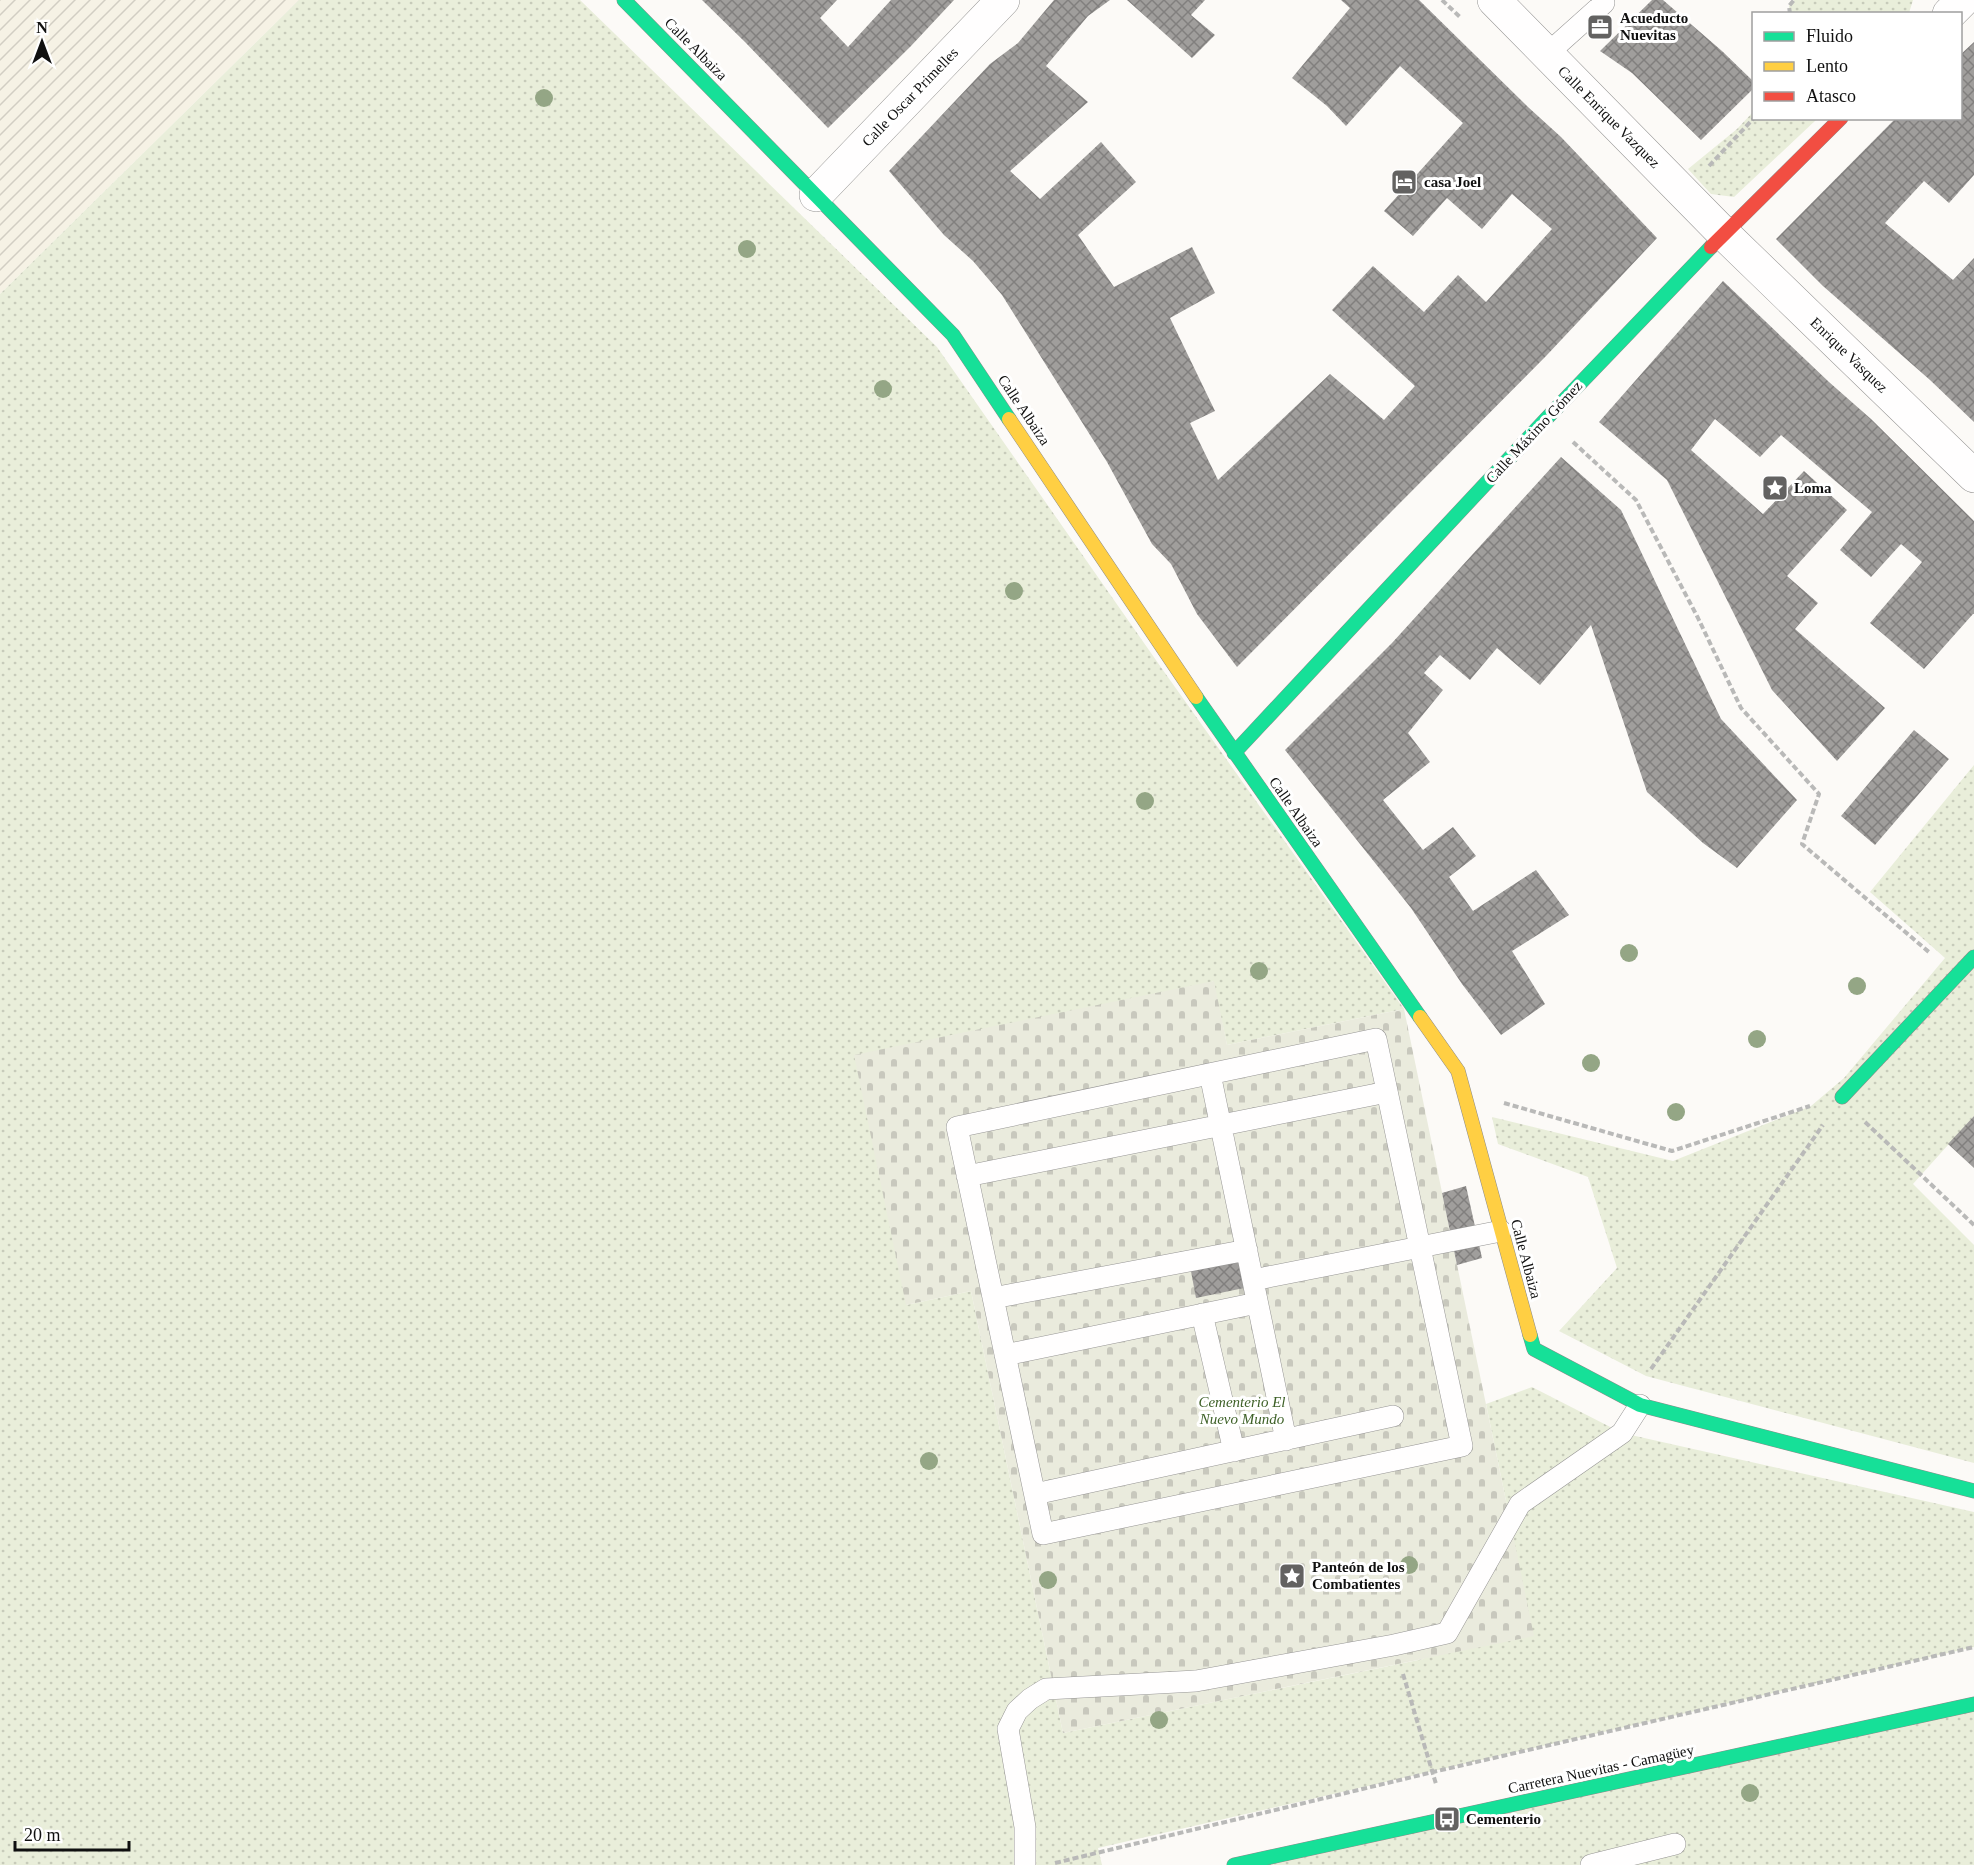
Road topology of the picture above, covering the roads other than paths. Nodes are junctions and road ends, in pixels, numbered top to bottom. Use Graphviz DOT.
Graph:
graph roads {
  1 [pos="624,0"];
  2 [pos="1004,0"];
  3 [pos="1494,0"];
  4 [pos="1602,0"];
  5 [pos="1963,0"];
  6 [pos="1951,12"];
  7 [pos="1547,54"];
  8 [pos="1839,120"];
  9 [pos="816,195"];
  10 [pos="1723,233"];
  11 [pos="1974,476"];
  12 [pos="1234,753"];
  13 [pos="1974,957"];
  14 [pos="1210,1074"];
  15 [pos="1387,1092"];
  16 [pos="1842,1097"];
  17 [pos="1221,1125"];
  18 [pos="968,1176"];
  19 [pos="1501,1231"];
  20 [pos="1420,1247"];
  21 [pos="1247,1250"];
  22 [pos="1253,1280"];
  23 [pos="993,1298"];
  24 [pos="1257,1303"];
  25 [pos="1202,1314"];
  26 [pos="1005,1355"];
  27 [pos="1640,1405"];
  28 [pos="1393,1416"];
  29 [pos="1286,1440"];
  30 [pos="1234,1451"];
  31 [pos="1974,1491"];
  32 [pos="1035,1494"];
  33 [pos="1974,1704"];
  34 [pos="1675,1844"];
  35 [pos="1025,1865"];
  36 [pos="1234,1865"];
  37 [pos="1591,1865"];
  1 -- 9 [label="main road, Calle Albaiza"];
  2 -- 9 [label="street, Calle Oscar Primelles"];
  3 -- 7 [label="street, Calle Enrique Vazquez"];
  4 -- 7 [label="lane"];
  5 -- 6 [label="street"];
  7 -- 10 [label="street, Calle Enrique Vazquez"];
  8 -- 10 [label="main road, Calle Máximo Gómez"];
  9 -- 12 [label="main road, Calle Albaiza"];
  10 -- 11 [label="street, Enrique Vasquez"];
  10 -- 12 [label="main road, Calle Máximo Gómez"];
  12 -- 19 [label="main road, Calle Albaiza"];
  13 -- 16 [label="main road"];
  14 -- 15 [label="lane"];
  14 -- 17 [label="lane"];
  14 -- 18 [label="lane"];
  15 -- 17 [label="lane"];
  15 -- 20 [label="lane"];
  17 -- 18 [label="lane"];
  17 -- 21 [label="lane"];
  18 -- 23 [label="lane"];
  19 -- 20 [label="lane"];
  19 -- 27 [label="main road, Calle Albaiza"];
  20 -- 22 [label="lane"];
  20 -- 32 [label="lane"];
  21 -- 22 [label="lane"];
  21 -- 23 [label="lane"];
  22 -- 24 [label="lane"];
  23 -- 26 [label="lane"];
  24 -- 25 [label="lane"];
  24 -- 29 [label="lane"];
  25 -- 26 [label="lane"];
  25 -- 30 [label="lane"];
  26 -- 32 [label="lane"];
  27 -- 31 [label="main road, Calle Albaiza"];
  27 -- 35 [label="lane"];
  28 -- 29 [label="lane"];
  29 -- 30 [label="lane"];
  30 -- 32 [label="lane"];
  33 -- 36 [label="main road, Carretera Nuevitas - Camagüey"];
  34 -- 37 [label="lane"];
}
